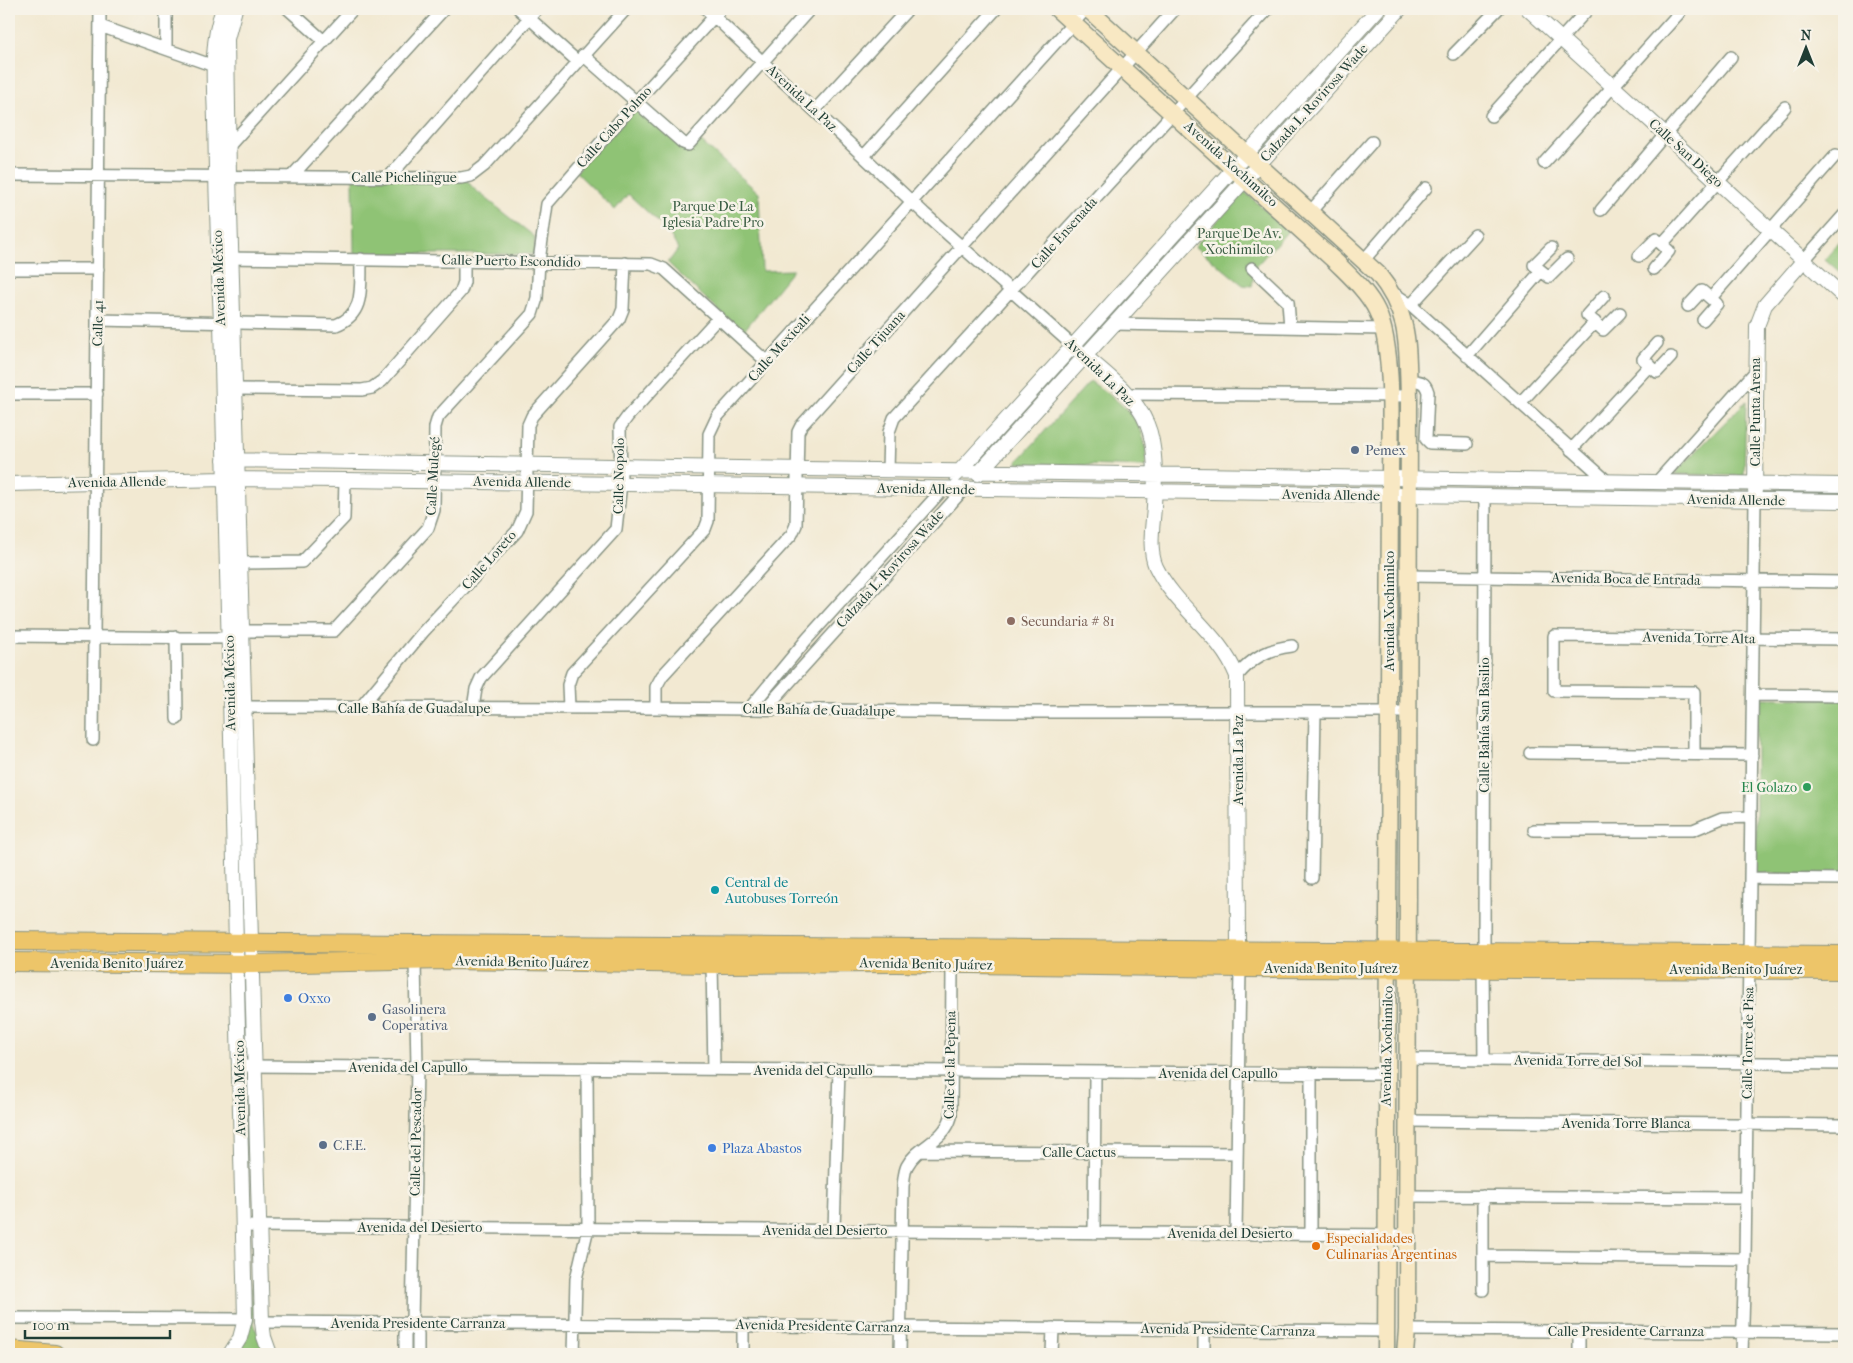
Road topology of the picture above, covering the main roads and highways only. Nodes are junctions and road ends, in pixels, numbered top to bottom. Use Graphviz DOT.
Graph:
graph roads {
  1 [pos="1057,9"];
  2 [pos="1087,9"];
  3 [pos="9,941"];
  4 [pos="470,944"];
  5 [pos="704,946"];
  6 [pos="794,947"];
  7 [pos="1844,955"];
  8 [pos="1046,957"];
  9 [pos="446,960"];
  10 [pos="1388,960"];
  11 [pos="1408,960"];
  12 [pos="9,962"];
  13 [pos="1749,962"];
  14 [pos="712,964"];
  15 [pos="1844,970"];
  16 [pos="9,1350"];
  17 [pos="55,1354"];
  18 [pos="1386,1354"];
  19 [pos="1405,1354"];
  1 -- 10 [label="main road, Avenida Xochimilco"];
  2 -- 11 [label="main road, Avenida Xochimilco"];
  3 -- 4 [label="main road, Avenida Benito Juárez"];
  4 -- 5 [label="main road, Avenida Benito Juárez"];
  4 -- 9 [label="main road"];
  5 -- 6 [label="main road, Avenida Benito Juárez"];
  5 -- 14 [label="main road"];
  6 -- 8 [label="main road, Avenida Benito Juárez"];
  6 -- 14 [label="main road"];
  7 -- 13 [label="main road, Avenida Benito Juárez"];
  8 -- 10 [label="main road, Avenida Benito Juárez"];
  8 -- 14 [label="main road, Avenida Benito Juárez"];
  9 -- 12 [label="main road, Avenida Benito Juárez"];
  9 -- 14 [label="main road, Avenida Benito Juárez"];
  10 -- 11 [label="main road, Avenida Benito Juárez"];
  10 -- 18 [label="main road, Avenida Xochimilco"];
  11 -- 13 [label="main road, Avenida Benito Juárez"];
  11 -- 19 [label="main road, Avenida Xochimilco"];
  13 -- 15 [label="main road, Avenida Benito Juárez"];
  16 -- 17 [label="main road"];
}
